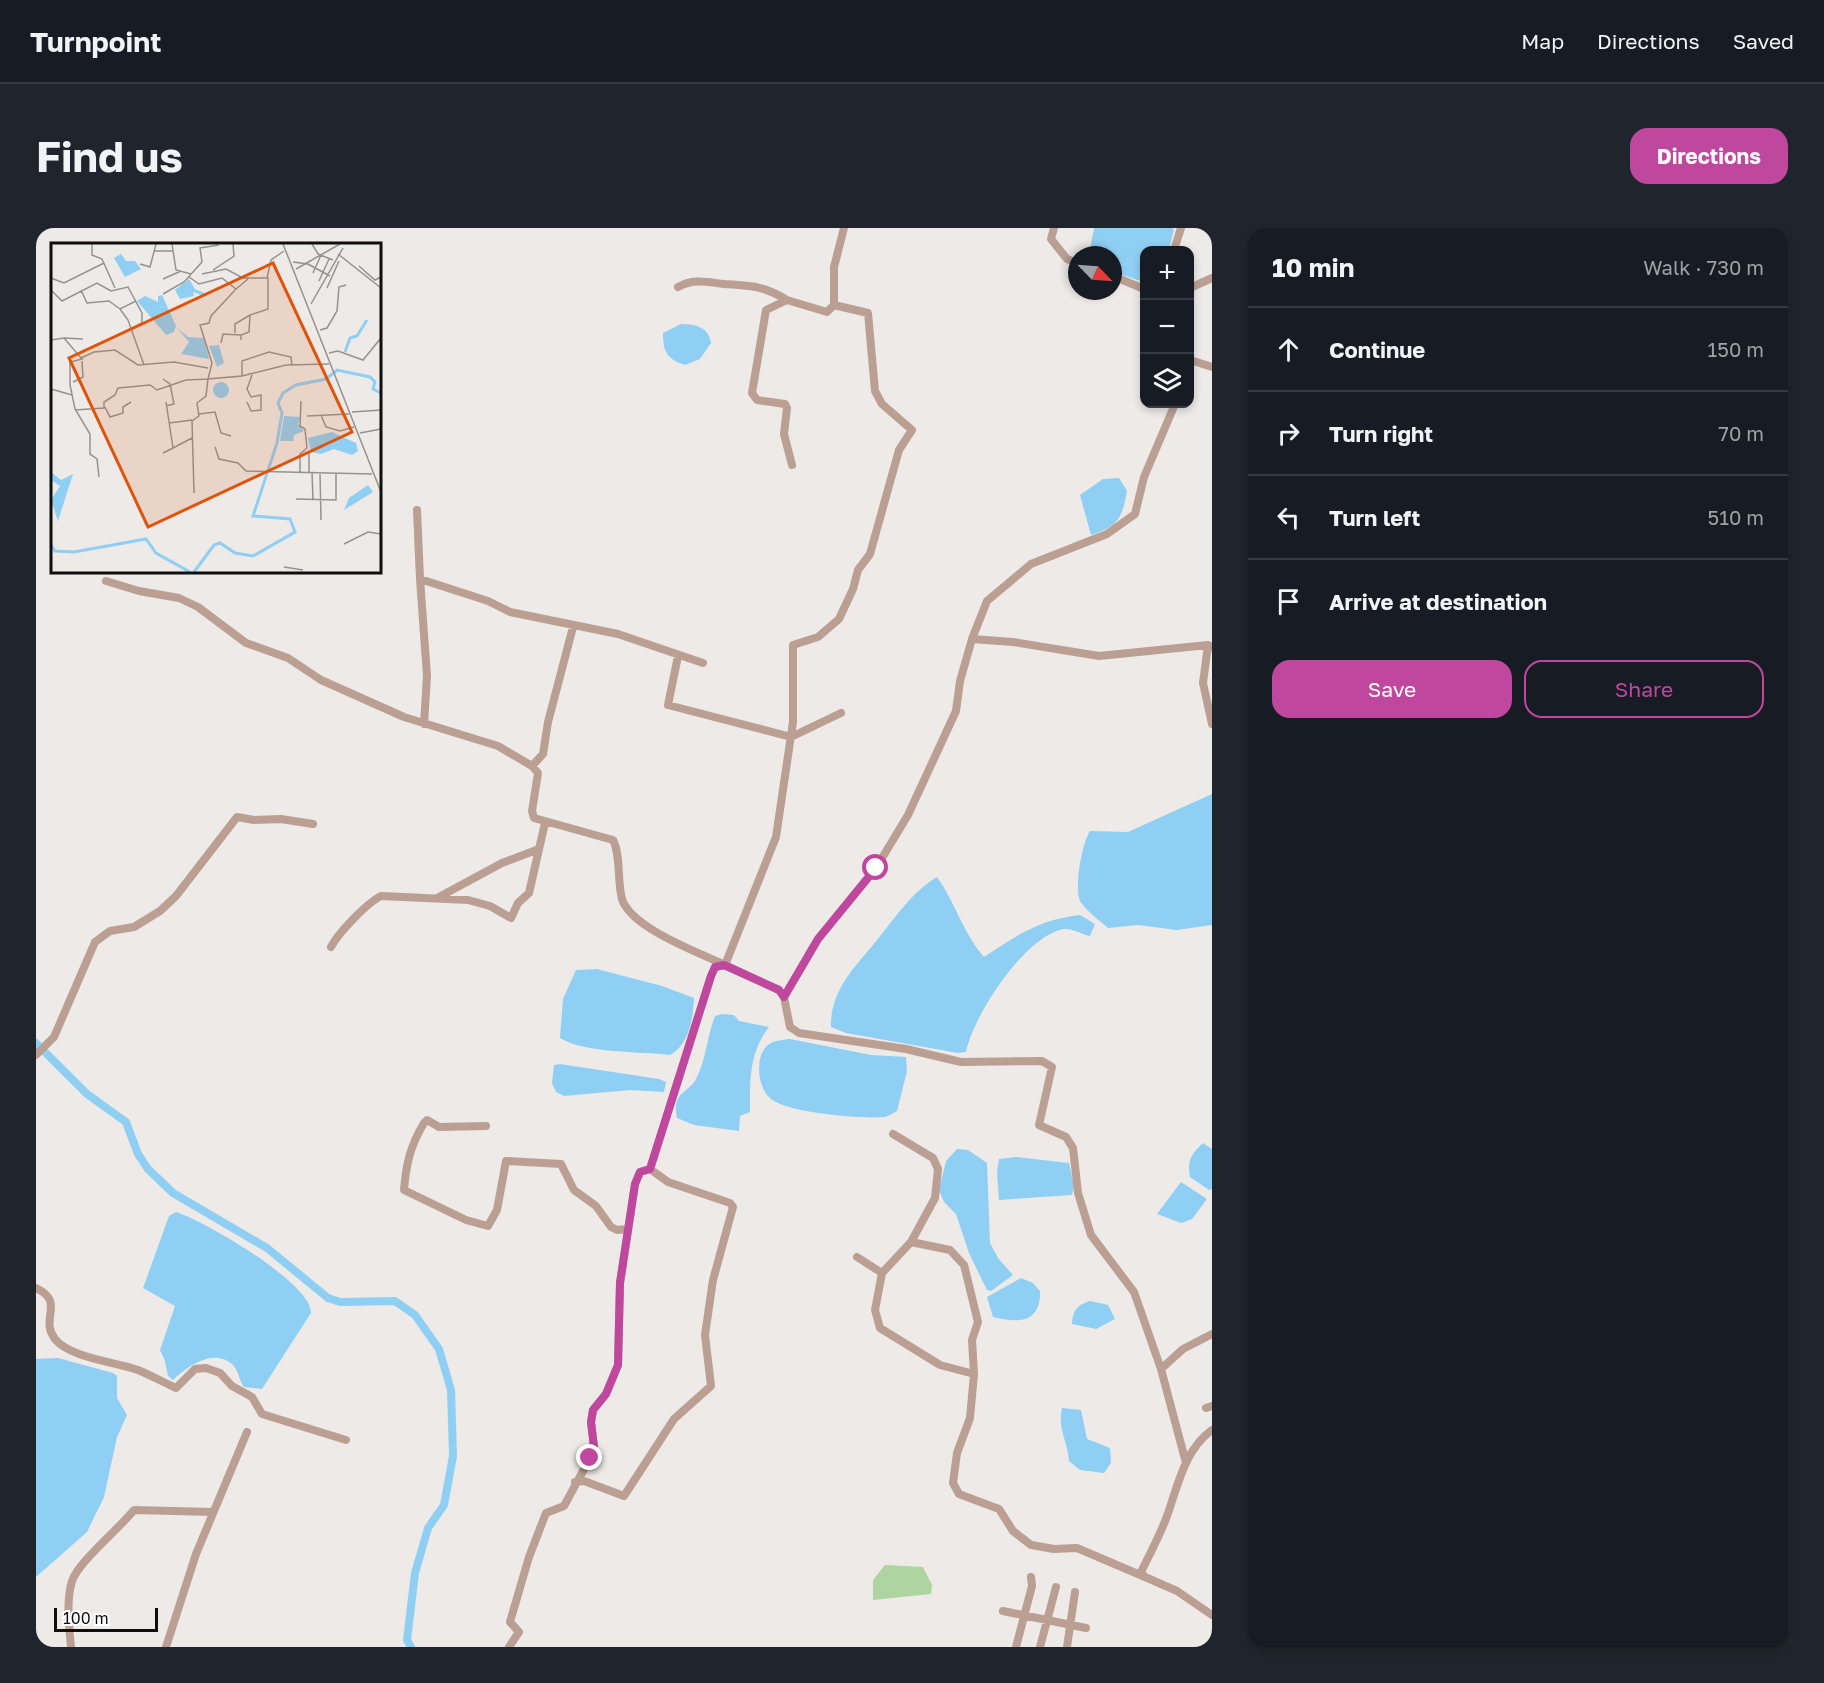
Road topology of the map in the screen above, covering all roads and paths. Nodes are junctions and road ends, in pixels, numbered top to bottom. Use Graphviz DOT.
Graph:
graph roads {
  1 [pos="844,228"];
  2 [pos="1054,228"];
  3 [pos="1181,228"];
  4 [pos="1175,246"];
  5 [pos="1068,259"];
  6 [pos="1212,278"];
  7 [pos="1122,280"];
  8 [pos="1194,286"];
  9 [pos="678,287"];
  10 [pos="1140,287"];
  11 [pos="787,300"];
  12 [pos="834,305"];
  13 [pos="1194,361"];
  14 [pos="1212,367"];
  15 [pos="1173,408"];
  16 [pos="792,465"];
  17 [pos="417,510"];
  18 [pos="420,579"];
  19 [pos="106,581"];
  20 [pos="573,627"];
  21 [pos="972,639"];
  22 [pos="1210,646"];
  23 [pos="678,656"];
  24 [pos="703,663"];
  25 [pos="841,713"];
  26 [pos="424,724"];
  27 [pos="1212,724"];
  28 [pos="791,736"];
  29 [pos="532,765"];
  30 [pos="545,823"];
  31 [pos="313,824"];
  32 [pos="539,849"];
  33 [pos="436,898"];
  34 [pos="331,947"];
  35 [pos="724,965"];
  36 [pos="784,997"];
  37 [pos="36,1056"];
  38 [pos="486,1126"];
  39 [pos="892,1134"];
  40 [pos="650,1169"];
  41 [pos="628,1229"];
  42 [pos="912,1242"];
  43 [pos="857,1257"];
  44 [pos="882,1273"];
  45 [pos="36,1288"];
  46 [pos="1212,1334"];
  47 [pos="1161,1369"];
  48 [pos="974,1374"];
  49 [pos="1212,1430"];
  50 [pos="247,1432"];
  51 [pos="346,1440"];
  52 [pos="1186,1462"];
  53 [pos="575,1482"];
  54 [pos="213,1512"];
  55 [pos="1031,1577"];
  56 [pos="1145,1578"];
  57 [pos="1056,1587"];
  58 [pos="1076,1592"];
  59 [pos="1003,1611"];
  60 [pos="1024,1615"];
  61 [pos="1212,1615"];
  62 [pos="1046,1620"];
  63 [pos="1070,1625"];
  64 [pos="1086,1628"];
  65 [pos="71,1647"];
  66 [pos="166,1647"];
  67 [pos="509,1647"];
  68 [pos="1016,1647"];
  69 [pos="1040,1647"];
  70 [pos="1067,1647"];
  1 -- 12 [label="street"];
  2 -- 5 [label="street"];
  3 -- 4 [label="street"];
  6 -- 8 [label="street"];
  7 -- 10 [label="street"];
  9 -- 11 [label="street"];
  11 -- 12 [label="street"];
  11 -- 16 [label="street"];
  12 -- 28 [label="street"];
  13 -- 14 [label="street"];
  15 -- 21 [label="street"];
  17 -- 18 [label="street"];
  18 -- 20 [label="street"];
  18 -- 26 [label="street"];
  19 -- 26 [label="street"];
  20 -- 23 [label="street"];
  20 -- 29 [label="street"];
  21 -- 22 [label="street"];
  21 -- 36 [label="street"];
  22 -- 27 [label="street"];
  23 -- 24 [label="street"];
  23 -- 28 [label="street"];
  25 -- 28 [label="street"];
  26 -- 29 [label="street"];
  28 -- 35 [label="street"];
  29 -- 30 [label="street"];
  30 -- 32 [label="street"];
  30 -- 35 [label="street"];
  31 -- 37 [label="street"];
  32 -- 33 [label="street"];
  32 -- 33 [label="street"];
  33 -- 34 [label="street"];
  35 -- 36 [label="street"];
  35 -- 40 [label="street"];
  36 -- 47 [label="street"];
  38 -- 41 [label="street"];
  39 -- 42 [label="street"];
  40 -- 41 [label="street"];
  40 -- 53 [label="street"];
  41 -- 53 [label="street"];
  42 -- 44 [label="street"];
  42 -- 48 [label="street"];
  43 -- 44 [label="street"];
  44 -- 48 [label="street"];
  45 -- 51 [label="street"];
  46 -- 47 [label="street"];
  47 -- 52 [label="street"];
  48 -- 56 [label="street"];
  49 -- 52 [label="street"];
  50 -- 54 [label="street"];
  52 -- 56 [label="street"];
  53 -- 67 [label="street"];
  54 -- 65 [label="street"];
  54 -- 66 [label="street"];
  55 -- 60 [label="street"];
  56 -- 61 [label="street"];
  57 -- 62 [label="street"];
  58 -- 63 [label="street"];
  59 -- 60 [label="street"];
  60 -- 62 [label="street"];
  60 -- 68 [label="street"];
  62 -- 63 [label="street"];
  62 -- 69 [label="street"];
  63 -- 64 [label="street"];
  63 -- 70 [label="street"];
}
